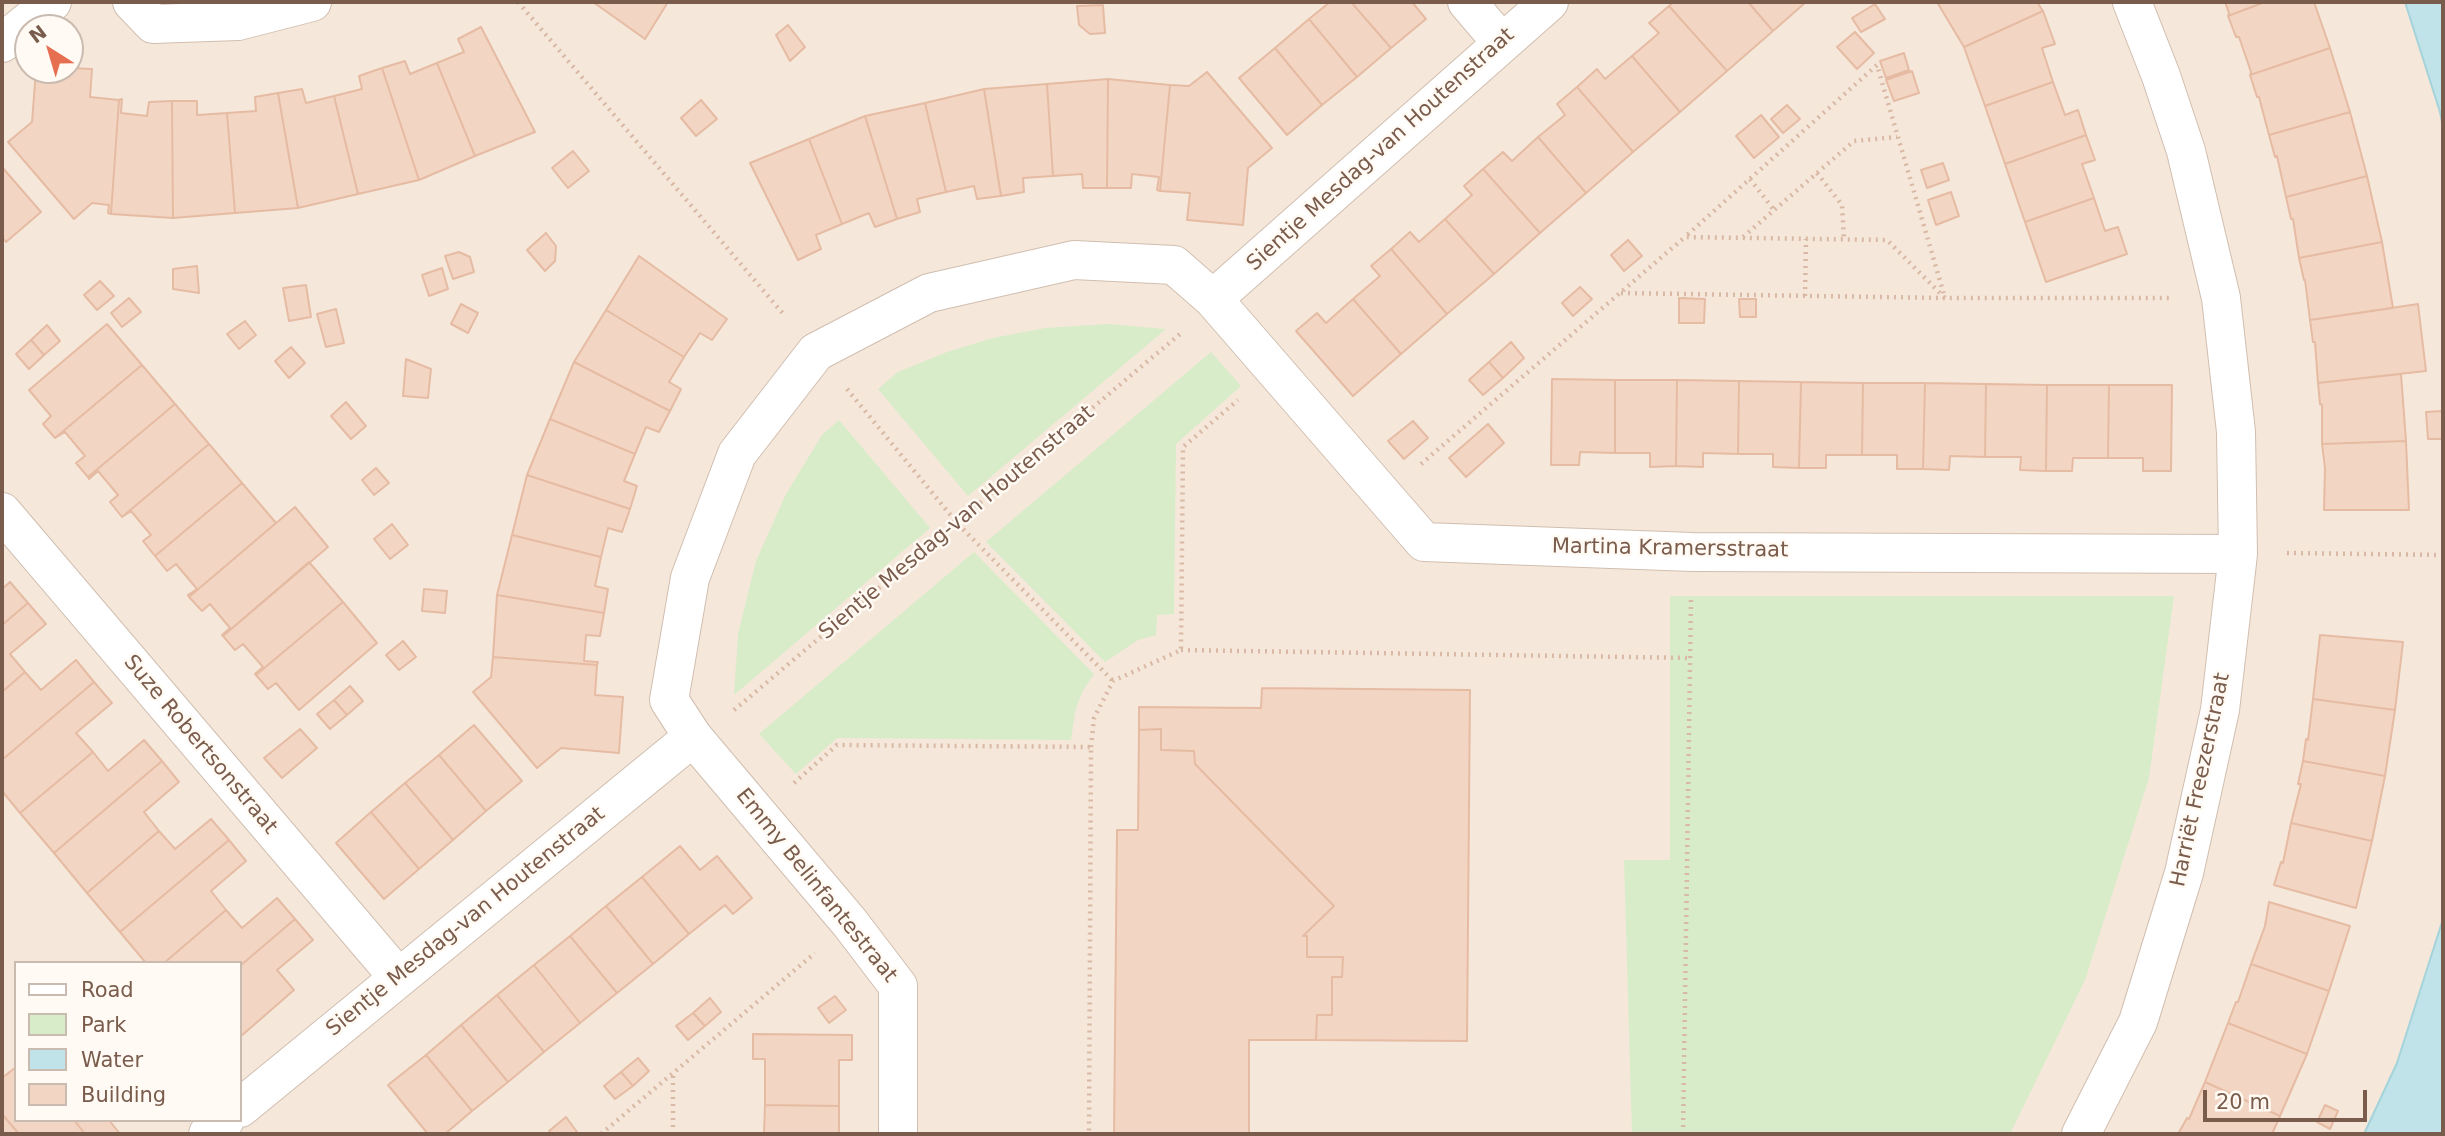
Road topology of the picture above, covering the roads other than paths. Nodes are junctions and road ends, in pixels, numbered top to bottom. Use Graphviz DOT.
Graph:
graph roads {
  1 [pos="52,2"];
  2 [pos="132,2"];
  3 [pos="312,2"];
  4 [pos="1467,2"];
  5 [pos="1549,2"];
  6 [pos="2132,2"];
  7 [pos="2,43"];
  8 [pos="1502,43"];
  9 [pos="1213,299"];
  10 [pos="2,512"];
  11 [pos="2238,554"];
  12 [pos="693,737"];
  13 [pos="398,977"];
  14 [pos="242,1106"];
  15 [pos="223,1122"];
  16 [pos="208,1134"];
  17 [pos="898,1134"];
  18 [pos="2081,1134"];
  1 -- 7 [label="street"];
  2 -- 3 [label="street"];
  4 -- 8 [label="street"];
  5 -- 8 [label="street, Sientje Mesdag-van Houtenstraat"];
  6 -- 11 [label="street, Harriët Freezerstraat"];
  8 -- 9 [label="street, Sientje Mesdag-van Houtenstraat"];
  9 -- 11 [label="street, Martina Kramersstraat"];
  9 -- 12 [label="street"];
  10 -- 13 [label="street, Suze Robertsonstraat"];
  11 -- 18 [label="street, Harriët Freezerstraat"];
  12 -- 13 [label="street, Sientje Mesdag-van Houtenstraat"];
  12 -- 17 [label="street, Emmy Belinfantestraat"];
  13 -- 14 [label="street, Sientje Mesdag-van Houtenstraat"];
  15 -- 16 [label="street"];
}
